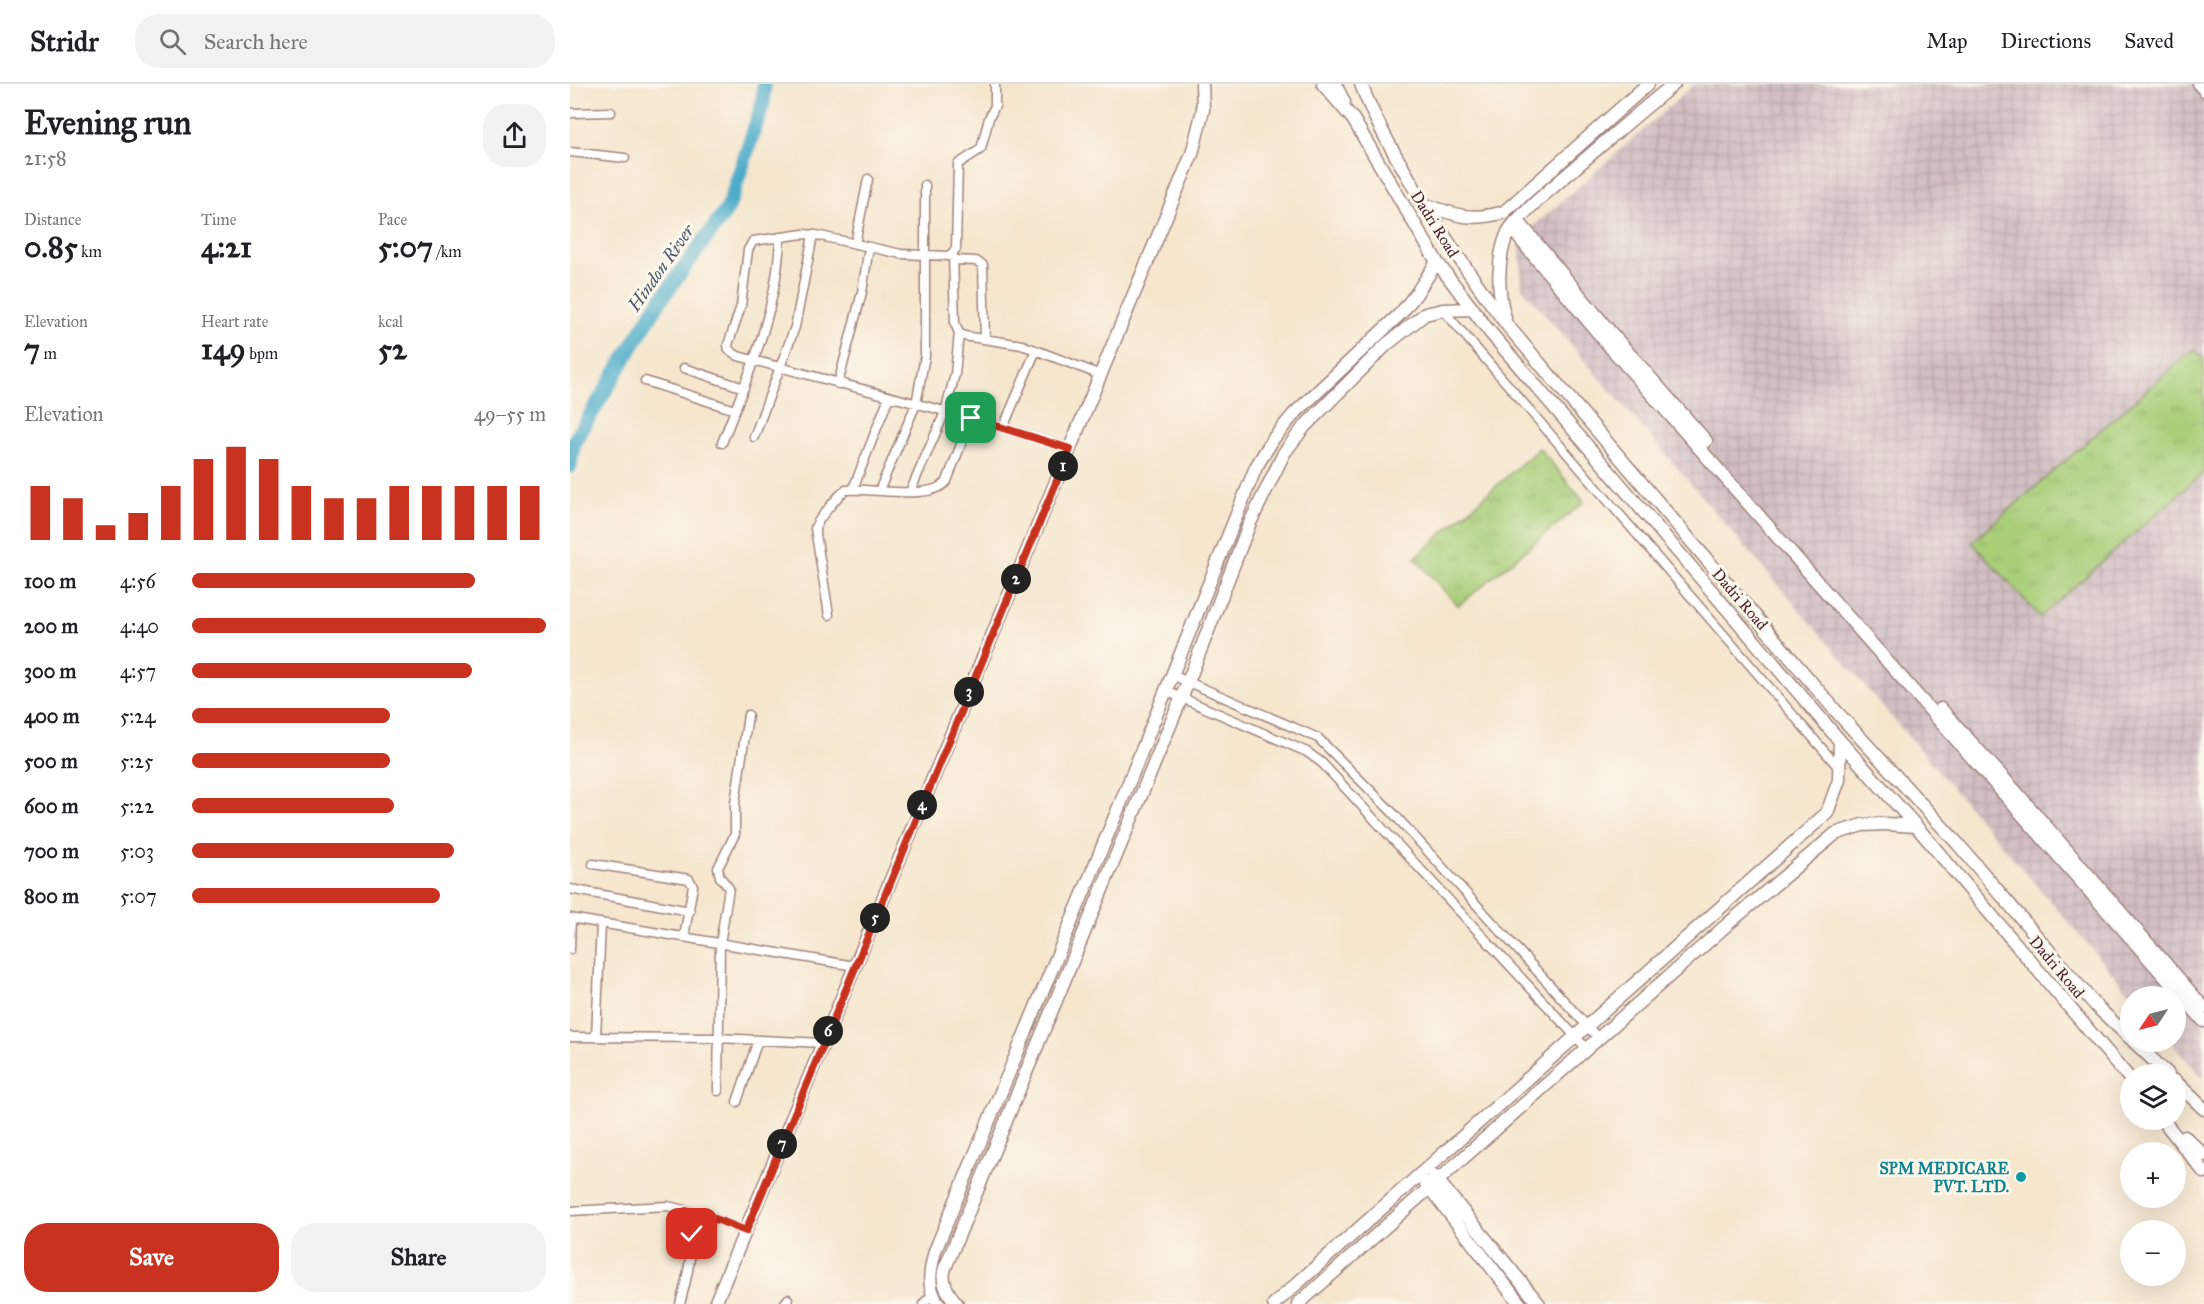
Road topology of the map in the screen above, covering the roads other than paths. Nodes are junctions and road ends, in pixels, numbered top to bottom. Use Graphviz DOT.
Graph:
graph roads {
  1 [pos="995,84"];
  2 [pos="1202,84"];
  3 [pos="1323,84"];
  4 [pos="1335,84"];
  5 [pos="1359,84"];
  6 [pos="1648,84"];
  7 [pos="1674,84"];
  8 [pos="611,112"];
  9 [pos="570,113"];
  10 [pos="1353,119"];
  11 [pos="570,152"];
  12 [pos="625,158"];
  13 [pos="1544,176"];
  14 [pos="868,179"];
  15 [pos="925,185"];
  16 [pos="1554,187"];
  17 [pos="1423,204"];
  18 [pos="1514,224"];
  19 [pos="813,235"];
  20 [pos="780,237"];
  21 [pos="855,244"];
  22 [pos="869,247"];
  23 [pos="926,256"];
  24 [pos="954,257"];
  25 [pos="1437,262"];
  26 [pos="1473,309"];
  27 [pos="1443,310"];
  28 [pos="1508,325"];
  29 [pos="959,333"];
  30 [pos="985,338"];
  31 [pos="1036,350"];
  32 [pos="754,361"];
  33 [pos="684,368"];
  34 [pos="781,369"];
  35 [pos="1101,375"];
  36 [pos="645,381"];
  37 [pos="838,384"];
  38 [pos="744,388"];
  39 [pos="889,398"];
  40 [pos="916,404"];
  41 [pos="735,410"];
  42 [pos="945,412"];
  43 [pos="971,418"];
  44 [pos="1003,428"];
  45 [pos="754,437"];
  46 [pos="722,442"];
  47 [pos="1070,449"];
  48 [pos="854,489"];
  49 [pos="879,491"];
  50 [pos="910,492"];
  51 [pos="829,615"];
  52 [pos="1173,675"];
  53 [pos="1188,682"];
  54 [pos="1166,691"];
  55 [pos="1180,697"];
  56 [pos="748,715"];
  57 [pos="1840,741"];
  58 [pos="1839,768"];
  59 [pos="1916,826"];
  60 [pos="593,864"];
  61 [pos="570,888"];
  62 [pos="1718,909"];
  63 [pos="690,911"];
  64 [pos="570,918"];
  65 [pos="1729,923"];
  66 [pos="601,924"];
  67 [pos="684,937"];
  68 [pos="720,944"];
  69 [pos="570,949"];
  70 [pos="855,966"];
  71 [pos="2204,1008"];
  72 [pos="2204,1021"];
  73 [pos="1587,1026"];
  74 [pos="2120,1029"];
  75 [pos="1576,1036"];
  76 [pos="570,1037"];
  77 [pos="596,1037"];
  78 [pos="717,1038"];
  79 [pos="1599,1039"];
  80 [pos="758,1040"];
  81 [pos="823,1043"];
  82 [pos="1587,1049"];
  83 [pos="2144,1052"];
  84 [pos="2157,1064"];
  85 [pos="2120,1067"];
  86 [pos="718,1091"];
  87 [pos="2186,1092"];
  88 [pos="2186,1094"];
  89 [pos="737,1102"];
  90 [pos="2204,1109"];
  91 [pos="2204,1117"];
  92 [pos="2171,1130"];
  93 [pos="2178,1130"];
  94 [pos="2204,1155"];
  95 [pos="1423,1172"];
  96 [pos="2204,1172"];
  97 [pos="1434,1184"];
  98 [pos="570,1211"];
  99 [pos="686,1211"];
  100 [pos="746,1231"];
  101 [pos="944,1282"];
  102 [pos="934,1296"];
  103 [pos="680,1304"];
  104 [pos="715,1304"];
  105 [pos="923,1304"];
  106 [pos="957,1304"];
  107 [pos="1274,1304"];
  108 [pos="1298,1304"];
  109 [pos="1520,1304"];
  110 [pos="1539,1304"];
  1 -- 24 [label="street"];
  2 -- 35 [label="street"];
  3 -- 10 [label="street, Dadri Road"];
  4 -- 10 [label="street, Dadri Road"];
  5 -- 17 [label="street, Dadri Road"];
  6 -- 13 [label="street"];
  7 -- 16 [label="street"];
  8 -- 9 [label="street"];
  10 -- 25 [label="street, Dadri Road"];
  11 -- 12 [label="street"];
  13 -- 16 [label="street"];
  13 -- 17 [label="street"];
  14 -- 21 [label="street"];
  15 -- 23 [label="street"];
  16 -- 18 [label="street"];
  17 -- 28 [label="street, Dadri Road"];
  18 -- 28 [label="street"];
  18 -- 71 [label="street"];
  18 -- 72 [label="street"];
  19 -- 20 [label="street"];
  19 -- 21 [label="street"];
  19 -- 34 [label="street"];
  20 -- 32 [label="street"];
  20 -- 32 [label="street"];
  21 -- 22 [label="street"];
  22 -- 23 [label="street"];
  22 -- 37 [label="street"];
  23 -- 24 [label="street"];
  23 -- 40 [label="street"];
  24 -- 29 [label="street"];
  24 -- 30 [label="street"];
  25 -- 26 [label="street, Dadri Road"];
  25 -- 52 [label="street"];
  26 -- 27 [label="street"];
  26 -- 57 [label="street, Dadri Road"];
  27 -- 53 [label="street"];
  27 -- 58 [label="street"];
  28 -- 74 [label="street, Dadri Road"];
  29 -- 30 [label="street"];
  29 -- 42 [label="street"];
  30 -- 31 [label="street"];
  31 -- 35 [label="street"];
  31 -- 44 [label="street"];
  32 -- 34 [label="street"];
  32 -- 38 [label="street"];
  33 -- 38 [label="street"];
  34 -- 37 [label="street"];
  34 -- 45 [label="street"];
  35 -- 47 [label="street"];
  36 -- 41 [label="street"];
  37 -- 39 [label="street"];
  38 -- 41 [label="street"];
  39 -- 40 [label="street"];
  39 -- 48 [label="street"];
  40 -- 42 [label="street"];
  40 -- 49 [label="street"];
  41 -- 46 [label="street"];
  42 -- 43 [label="street"];
  42 -- 50 [label="street"];
  43 -- 44 [label="street"];
  43 -- 50 [label="street"];
  44 -- 47 [label="street"];
  47 -- 70 [label="street"];
  48 -- 49 [label="street"];
  48 -- 51 [label="street"];
  49 -- 50 [label="street"];
  52 -- 53 [label="street"];
  52 -- 54 [label="street"];
  53 -- 55 [label="street"];
  53 -- 73 [label="street"];
  54 -- 55 [label="street"];
  54 -- 102 [label="street"];
  55 -- 75 [label="street"];
  55 -- 101 [label="street"];
  56 -- 68 [label="street"];
  57 -- 58 [label="street"];
  57 -- 59 [label="street, Dadri Road"];
  58 -- 62 [label="street"];
  59 -- 65 [label="street"];
  59 -- 85 [label="street, Dadri Road"];
  60 -- 63 [label="street"];
  61 -- 63 [label="street"];
  62 -- 65 [label="street"];
  62 -- 73 [label="street"];
  63 -- 67 [label="street"];
  64 -- 66 [label="street"];
  64 -- 69 [label="street"];
  65 -- 79 [label="street"];
  66 -- 67 [label="street"];
  66 -- 77 [label="street"];
  67 -- 68 [label="street"];
  68 -- 70 [label="street"];
  68 -- 78 [label="street"];
  70 -- 81 [label="street"];
  73 -- 75 [label="street"];
  73 -- 79 [label="street"];
  75 -- 82 [label="street"];
  75 -- 95 [label="street"];
  76 -- 77 [label="street"];
  77 -- 78 [label="street"];
  78 -- 80 [label="street"];
  78 -- 86 [label="street"];
  79 -- 82 [label="street"];
  80 -- 81 [label="street"];
  80 -- 89 [label="street"];
  81 -- 100 [label="street"];
  82 -- 97 [label="street"];
  83 -- 84 [label="street, Dadri Road"];
  87 -- 90 [label="street"];
  88 -- 91 [label="street"];
  92 -- 96 [label="street"];
  93 -- 94 [label="street"];
  95 -- 97 [label="street"];
  95 -- 107 [label="street"];
  97 -- 108 [label="street"];
  97 -- 109 [label="street"];
  97 -- 110 [label="street"];
  98 -- 99 [label="street"];
  99 -- 100 [label="street"];
  99 -- 103 [label="street"];
  100 -- 104 [label="street"];
  101 -- 102 [label="street"];
  101 -- 106 [label="street"];
  102 -- 105 [label="street"];
}
